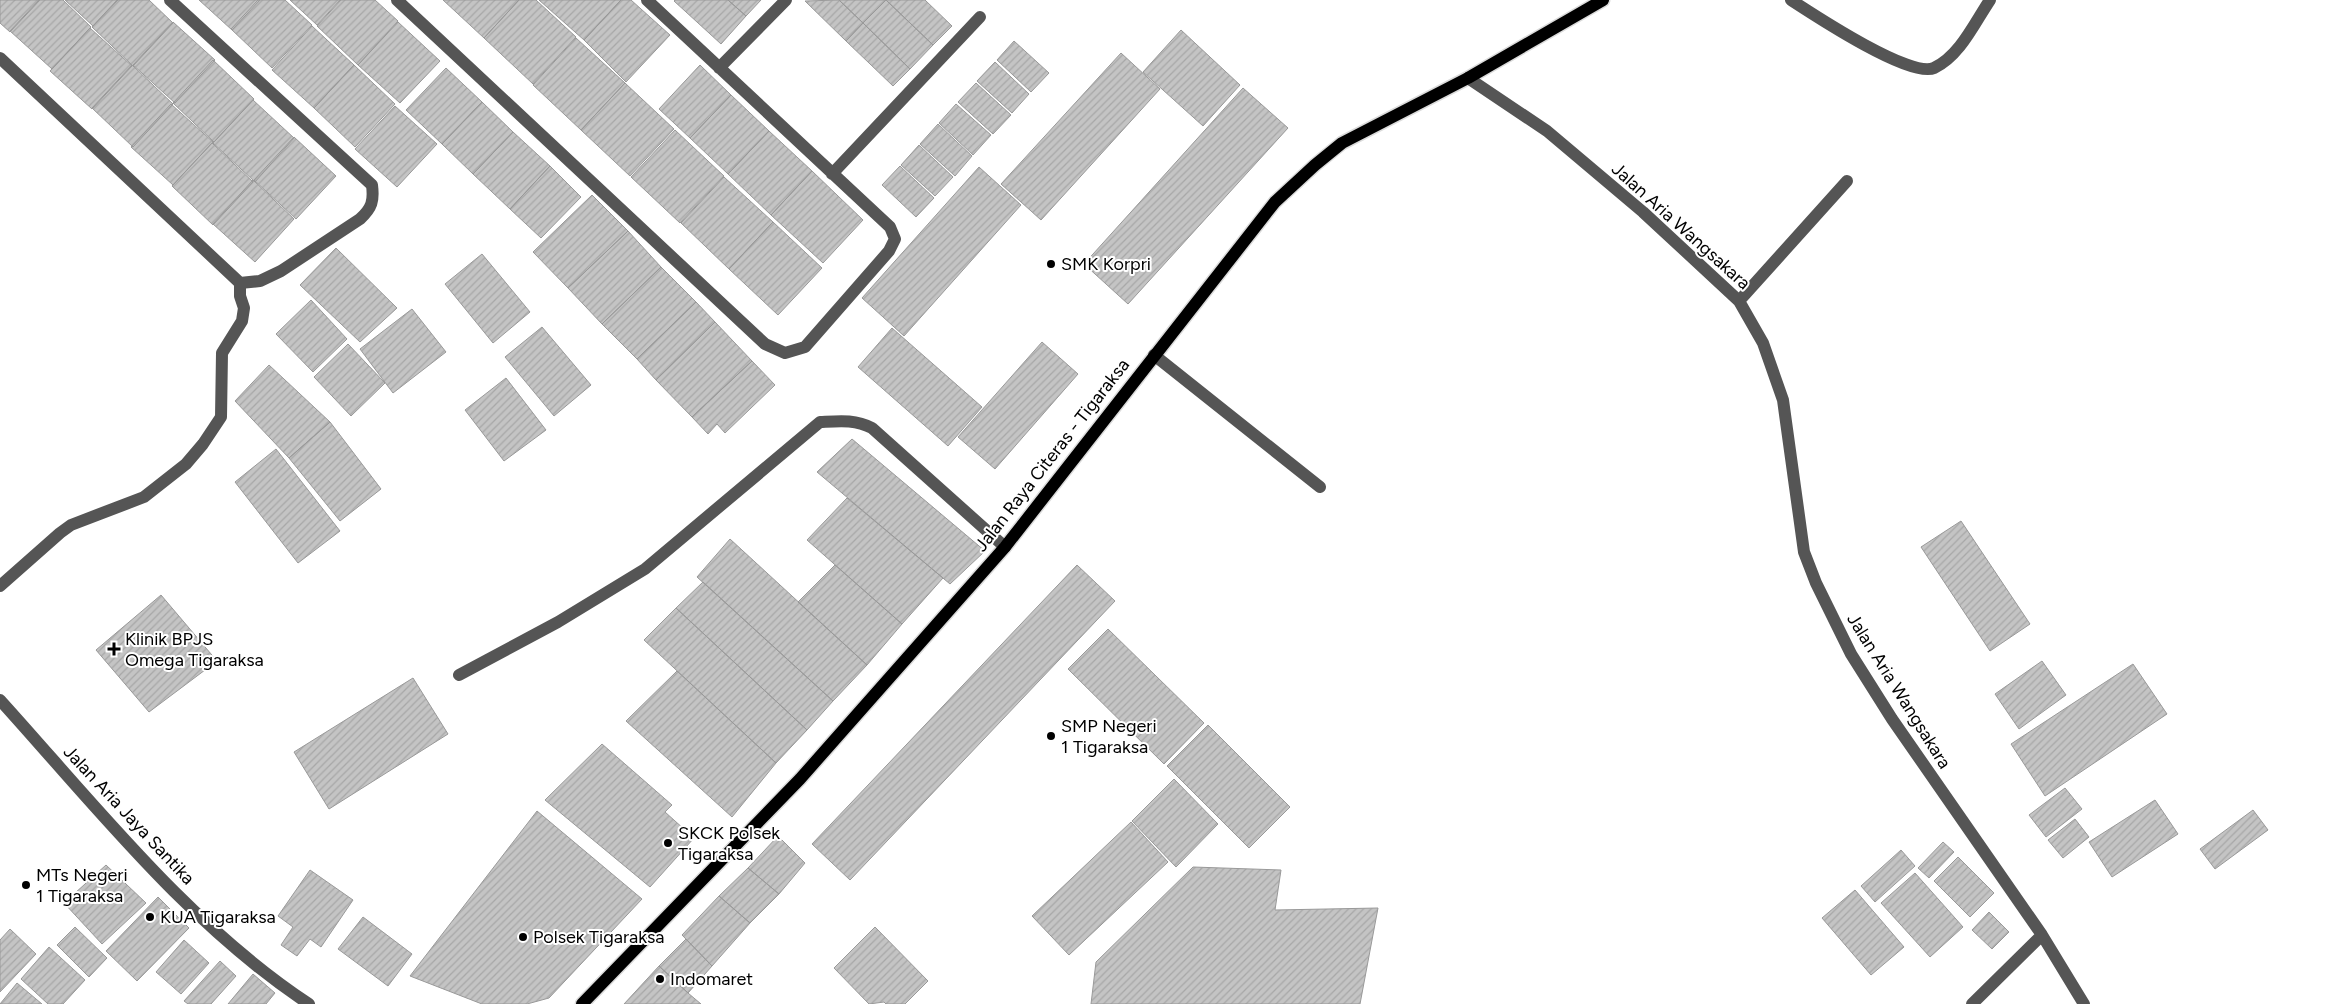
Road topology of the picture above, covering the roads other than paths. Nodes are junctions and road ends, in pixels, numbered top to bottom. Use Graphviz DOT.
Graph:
graph roads {
  1 [pos="170,0"];
  2 [pos="397,0"];
  3 [pos="647,0"];
  4 [pos="786,0"];
  5 [pos="1603,0"];
  6 [pos="1791,0"];
  7 [pos="1990,0"];
  8 [pos="980,17"];
  9 [pos="0,58"];
  10 [pos="719,68"];
  11 [pos="1468,78"];
  12 [pos="832,174"];
  13 [pos="1847,181"];
  14 [pos="240,283"];
  15 [pos="1739,301"];
  16 [pos="1154,355"];
  17 [pos="1320,487"];
  18 [pos="1005,546"];
  19 [pos="0,586"];
  20 [pos="459,675"];
  21 [pos="0,700"];
  22 [pos="2042,935"];
  23 [pos="309,1004"];
  24 [pos="582,1004"];
  25 [pos="1972,1004"];
  26 [pos="2084,1004"];
  1 -- 14 [label="street"];
  2 -- 12 [label="street"];
  3 -- 10 [label="street"];
  4 -- 10 [label="street"];
  5 -- 11 [label="main road, Jalan Raya Citeras - Tigaraksa"];
  6 -- 7 [label="street"];
  8 -- 12 [label="street"];
  9 -- 14 [label="street"];
  10 -- 12 [label="street"];
  11 -- 15 [label="street, Jalan Aria Wangsakara"];
  11 -- 16 [label="main road, Jalan Raya Citeras - Tigaraksa"];
  13 -- 15 [label="street"];
  14 -- 19 [label="street"];
  15 -- 22 [label="street, Jalan Aria Wangsakara"];
  16 -- 17 [label="street"];
  16 -- 18 [label="main road, Jalan Raya Citeras - Tigaraksa"];
  18 -- 20 [label="street"];
  18 -- 24 [label="main road, Jalan Raya Citeras - Tigaraksa"];
  21 -- 23 [label="street, Jalan Aria Jaya Santika"];
  22 -- 25 [label="street"];
  22 -- 26 [label="street, Jalan Aria Wangsakara"];
}
